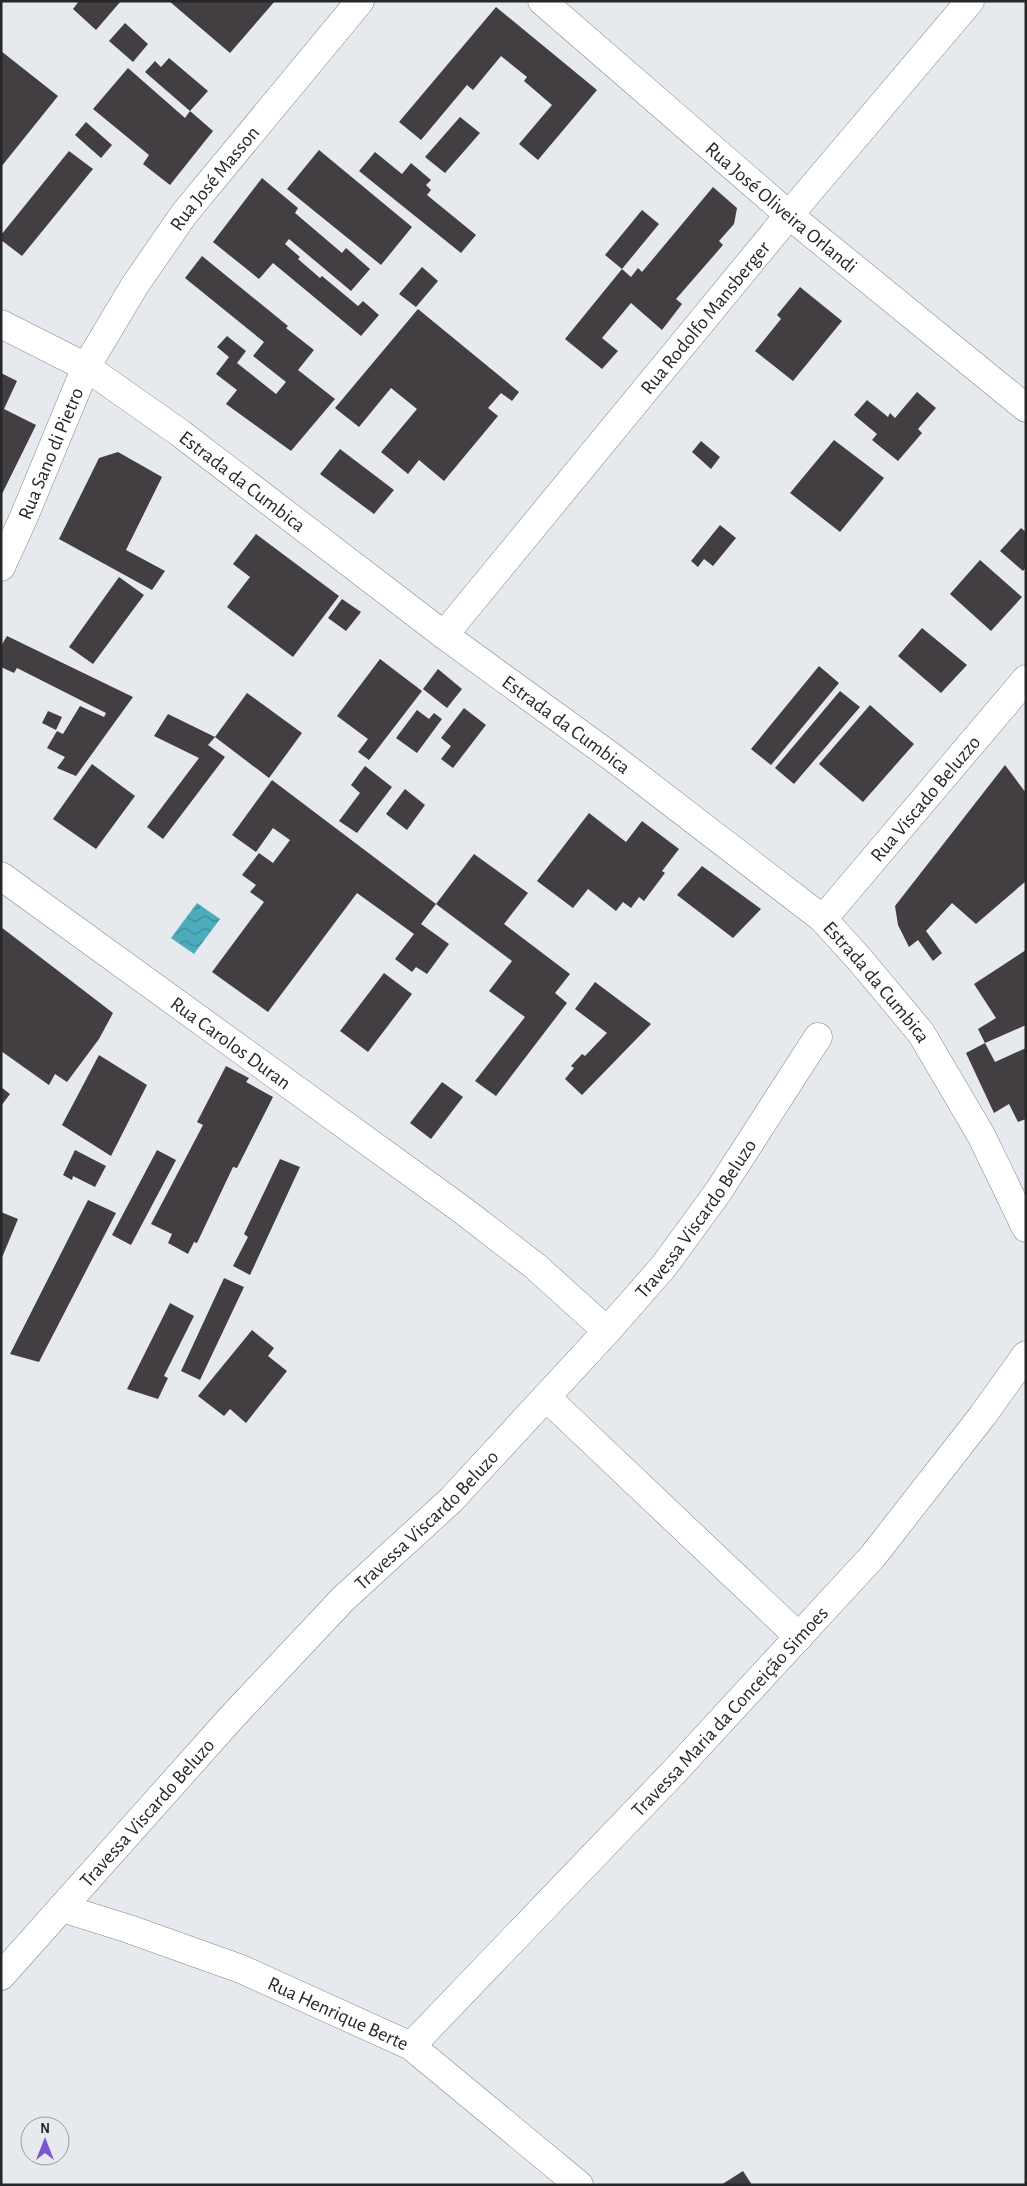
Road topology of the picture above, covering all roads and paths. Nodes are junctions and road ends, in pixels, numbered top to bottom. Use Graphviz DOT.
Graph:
graph roads {
  1 [pos="360,1"];
  2 [pos="542,1"];
  3 [pos="970,1"];
  4 [pos="788,215"];
  5 [pos="1,324"];
  6 [pos="86,367"];
  7 [pos="1026,408"];
  8 [pos="1,567"];
  9 [pos="444,635"];
  10 [pos="1026,679"];
  11 [pos="1,876"];
  12 [pos="823,918"];
  13 [pos="818,1037"];
  14 [pos="1026,1228"];
  15 [pos="607,1331"];
  16 [pos="1026,1355"];
  17 [pos="546,1397"];
  18 [pos="799,1637"];
  19 [pos="62,1908"];
  20 [pos="1,1976"];
  21 [pos="411,2046"];
  22 [pos="579,2185"];
  1 -- 6 [label="street, Rua José Masson"];
  2 -- 4 [label="street, Rua José Oliveira Orlandi"];
  3 -- 4 [label="street, Rua Rodolfo Mansberger"];
  4 -- 7 [label="street, Rua José Oliveira Orlandi"];
  4 -- 9 [label="street, Rua Rodolfo Mansberger"];
  5 -- 6 [label="street, Estrada da Cumbica"];
  6 -- 8 [label="street, Rua Sano di Pietro"];
  6 -- 9 [label="street, Estrada da Cumbica"];
  9 -- 12 [label="street, Estrada da Cumbica"];
  10 -- 12 [label="street, Rua Viscado Beluzzo"];
  11 -- 15 [label="street, Rua Carolos Duran"];
  12 -- 14 [label="street, Estrada da Cumbica"];
  13 -- 15 [label="street, Travessa Viscardo Beluzo"];
  15 -- 17 [label="street, Travessa Viscardo Beluzo"];
  16 -- 18 [label="street, Travessa Maria da Conceição Simoes"];
  17 -- 18 [label="street"];
  17 -- 19 [label="street, Travessa Viscardo Beluzo"];
  18 -- 21 [label="street, Travessa Maria da Conceição Simoes"];
  19 -- 20 [label="street, Travessa Viscardo Beluzo"];
  19 -- 21 [label="street, Rua Henrique Berte"];
  21 -- 22 [label="street, Rua Henrique Berte"];
}
